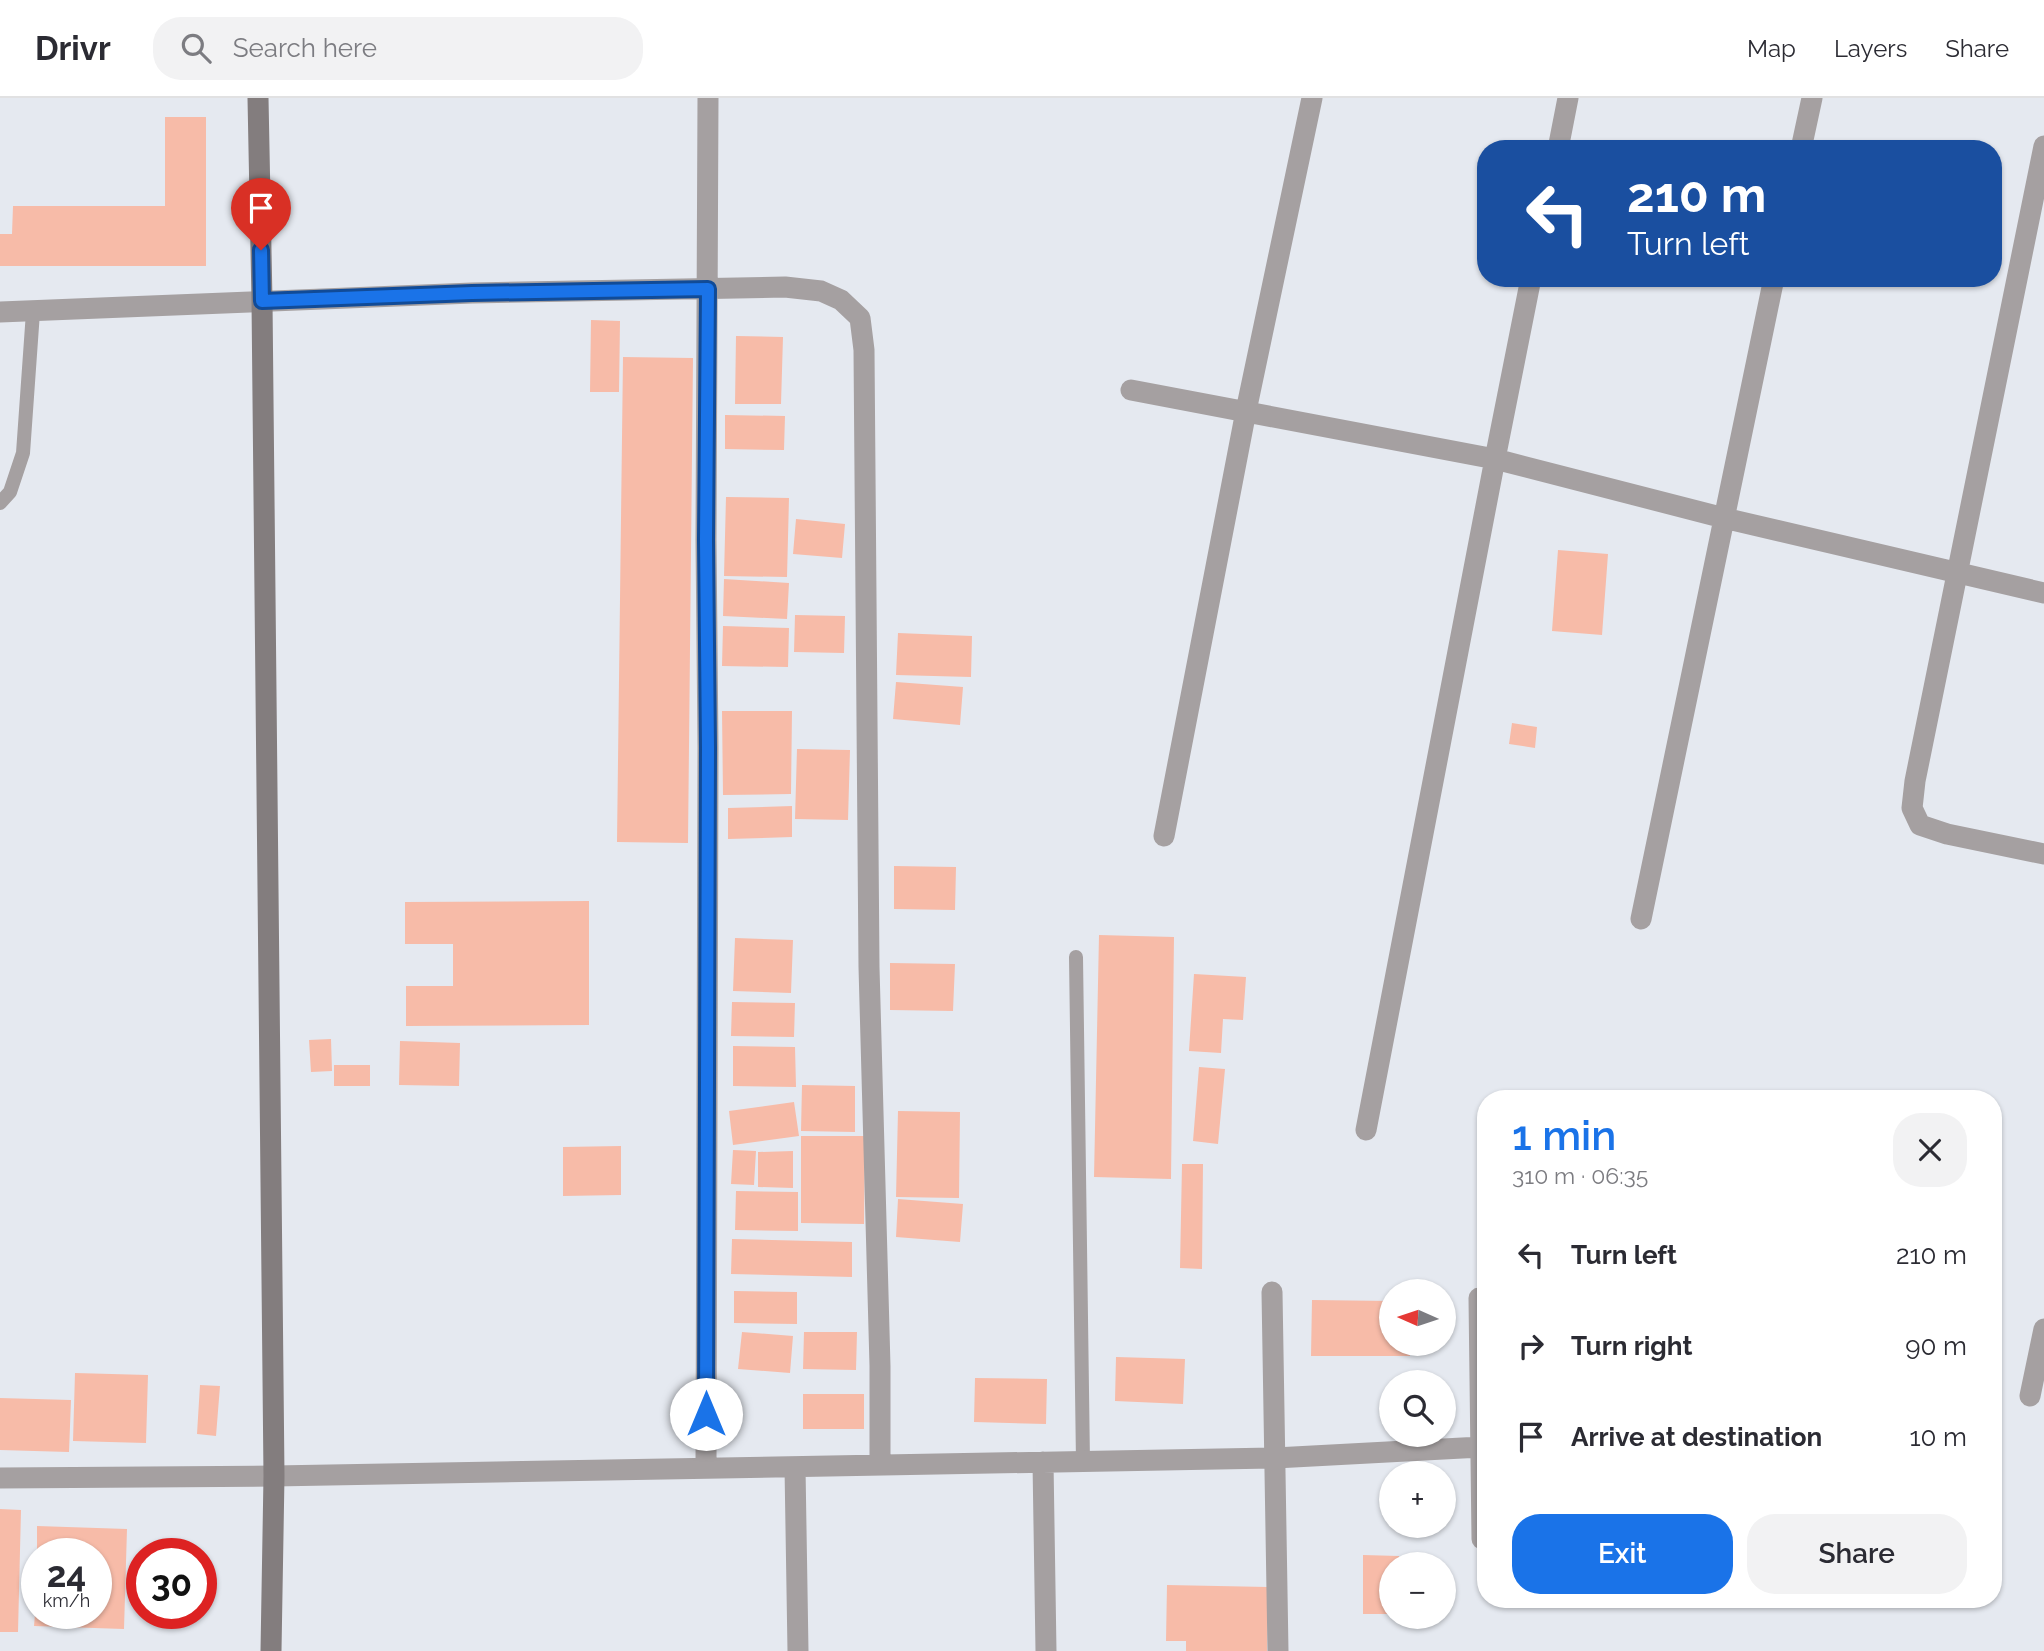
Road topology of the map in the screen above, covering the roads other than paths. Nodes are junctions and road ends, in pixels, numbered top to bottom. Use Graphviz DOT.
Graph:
graph roads {
  1 [pos="258,98"];
  2 [pos="708,98"];
  3 [pos="1312,98"];
  4 [pos="1568,98"];
  5 [pos="1812,98"];
  6 [pos="1560,140"];
  7 [pos="1803,140"];
  8 [pos="2044,146"];
  9 [pos="1529,287"];
  10 [pos="1772,287"];
  11 [pos="708,289"];
  12 [pos="262,301"];
  13 [pos="0,312"];
  14 [pos="33,312"];
  15 [pos="1131,390"];
  16 [pos="1247,411"];
  17 [pos="1495,459"];
  18 [pos="0,503"];
  19 [pos="1724,518"];
  20 [pos="1957,573"];
  21 [pos="2044,593"];
  22 [pos="1164,836"];
  23 [pos="2044,854"];
  24 [pos="1641,919"];
  25 [pos="1076,957"];
  26 [pos="1366,1130"];
  27 [pos="1272,1292"];
  28 [pos="2044,1329"];
  29 [pos="2030,1396"];
  30 [pos="1477,1447"];
  31 [pos="1275,1458"];
  32 [pos="1043,1462"];
  33 [pos="1083,1462"];
  34 [pos="880,1465"];
  35 [pos="795,1467"];
  36 [pos="706,1468"];
  37 [pos="274,1476"];
  38 [pos="0,1478"];
  39 [pos="271,1651"];
  40 [pos="798,1651"];
  41 [pos="1046,1651"];
  42 [pos="1278,1651"];
  1 -- 12 [label="street"];
  2 -- 11 [label="street"];
  3 -- 16 [label="street"];
  4 -- 6 [label="street"];
  5 -- 7 [label="street"];
  8 -- 20 [label="street"];
  9 -- 17 [label="street"];
  10 -- 19 [label="street"];
  11 -- 12 [label="street"];
  11 -- 34 [label="street"];
  11 -- 36 [label="street"];
  12 -- 14 [label="street"];
  12 -- 37 [label="street"];
  13 -- 14 [label="street"];
  14 -- 18 [label="lane"];
  15 -- 16 [label="street"];
  16 -- 17 [label="street"];
  16 -- 22 [label="street"];
  17 -- 19 [label="street"];
  17 -- 26 [label="street"];
  19 -- 20 [label="street"];
  19 -- 24 [label="street"];
  20 -- 21 [label="street"];
  20 -- 23 [label="street"];
  25 -- 33 [label="lane"];
  27 -- 31 [label="street"];
  28 -- 29 [label="street"];
  30 -- 31 [label="street"];
  31 -- 33 [label="street"];
  31 -- 42 [label="street"];
  32 -- 33 [label="street"];
  32 -- 34 [label="street"];
  32 -- 41 [label="street"];
  34 -- 35 [label="street"];
  35 -- 36 [label="street"];
  35 -- 40 [label="street"];
  36 -- 37 [label="street"];
  37 -- 38 [label="street"];
  37 -- 39 [label="street"];
}
